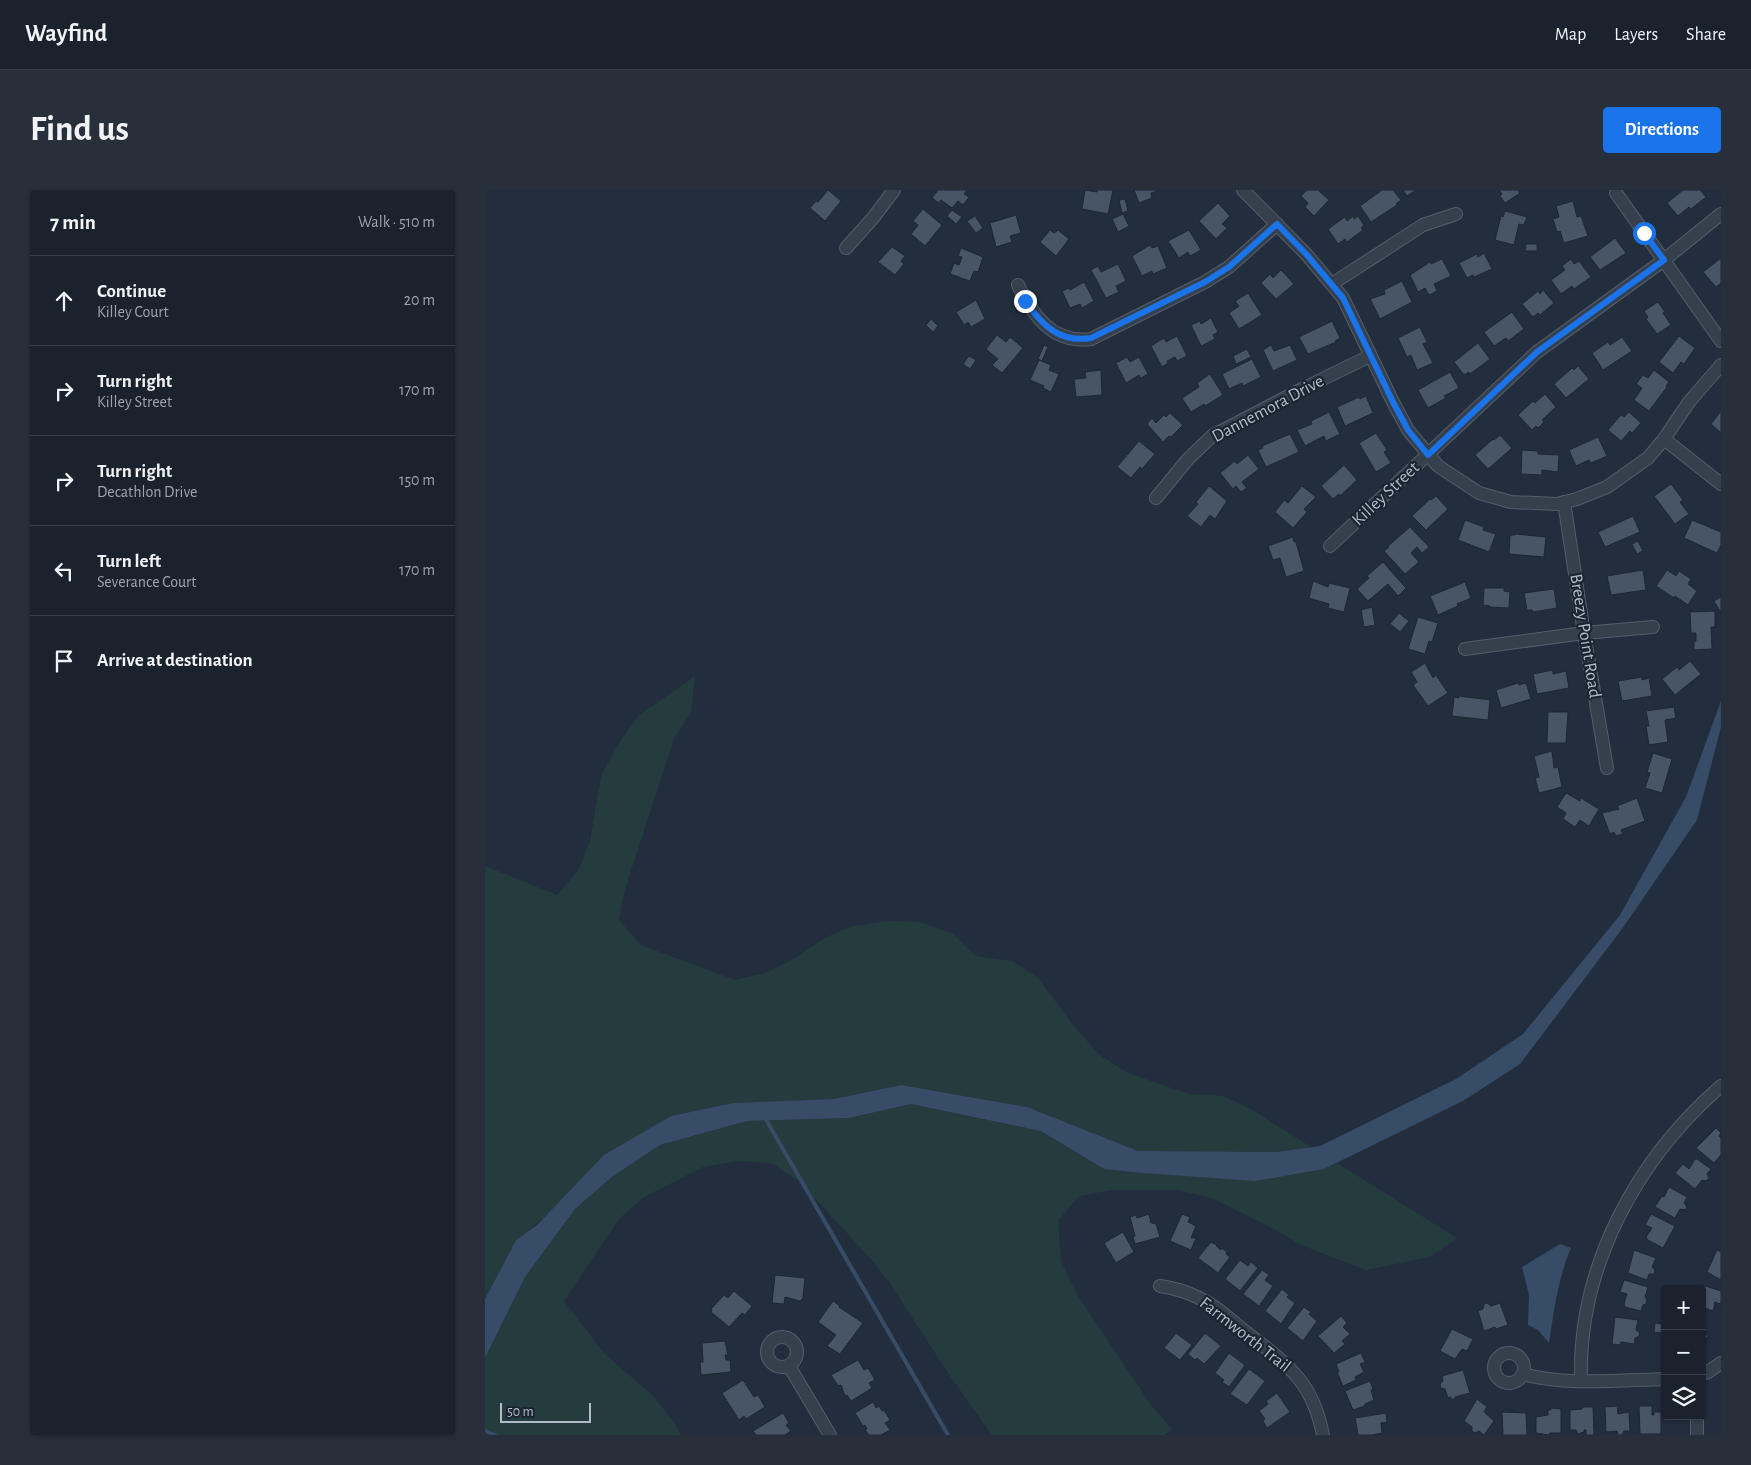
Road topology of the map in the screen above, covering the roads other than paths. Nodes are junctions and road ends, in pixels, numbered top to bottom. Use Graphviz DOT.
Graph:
graph roads {
  1 [pos="894,190"];
  2 [pos="1243,190"];
  3 [pos="1616,193"];
  4 [pos="1456,214"];
  5 [pos="1721,214"];
  6 [pos="1277,224"];
  7 [pos="846,248"];
  8 [pos="1664,260"];
  9 [pos="1332,284"];
  10 [pos="1017,285"];
  11 [pos="1721,341"];
  12 [pos="1371,356"];
  13 [pos="1721,365"];
  14 [pos="1664,439"];
  15 [pos="1428,455"];
  16 [pos="1721,484"];
  17 [pos="1156,498"];
  18 [pos="1565,502"];
  19 [pos="1330,546"];
  20 [pos="1653,627"];
  21 [pos="1584,633"];
  22 [pos="1465,649"];
  23 [pos="1607,768"];
  24 [pos="1721,1086"];
  25 [pos="1160,1286"];
  26 [pos="1721,1362"];
  27 [pos="789,1366"];
  28 [pos="1706,1373"];
  29 [pos="1523,1374"];
  30 [pos="1661,1379"];
  31 [pos="1581,1380"];
  32 [pos="1697,1420"];
  33 [pos="830,1435"];
  34 [pos="1323,1435"];
  35 [pos="1697,1435"];
  1 -- 7 [label="street"];
  2 -- 6 [label="street"];
  3 -- 8 [label="street"];
  4 -- 9 [label="street"];
  5 -- 8 [label="street, Killey Street"];
  6 -- 9 [label="street"];
  6 -- 10 [label="street"];
  8 -- 11 [label="street"];
  8 -- 15 [label="street, Killey Street"];
  9 -- 12 [label="street"];
  12 -- 15 [label="street"];
  12 -- 17 [label="street, Dannemora Drive"];
  13 -- 14 [label="street"];
  14 -- 16 [label="street"];
  14 -- 18 [label="street"];
  15 -- 18 [label="street"];
  15 -- 19 [label="street, Killey Street"];
  18 -- 21 [label="street, Breezy Point Road"];
  20 -- 21 [label="street"];
  21 -- 22 [label="street"];
  21 -- 23 [label="street, Breezy Point Road"];
  24 -- 31 [label="street"];
  25 -- 34 [label="street, Farmworth Trail"];
  26 -- 28 [label="street"];
  27 -- 33 [label="street"];
  29 -- 31 [label="street"];
  30 -- 31 [label="street"];
  32 -- 35 [label="street"];
}
